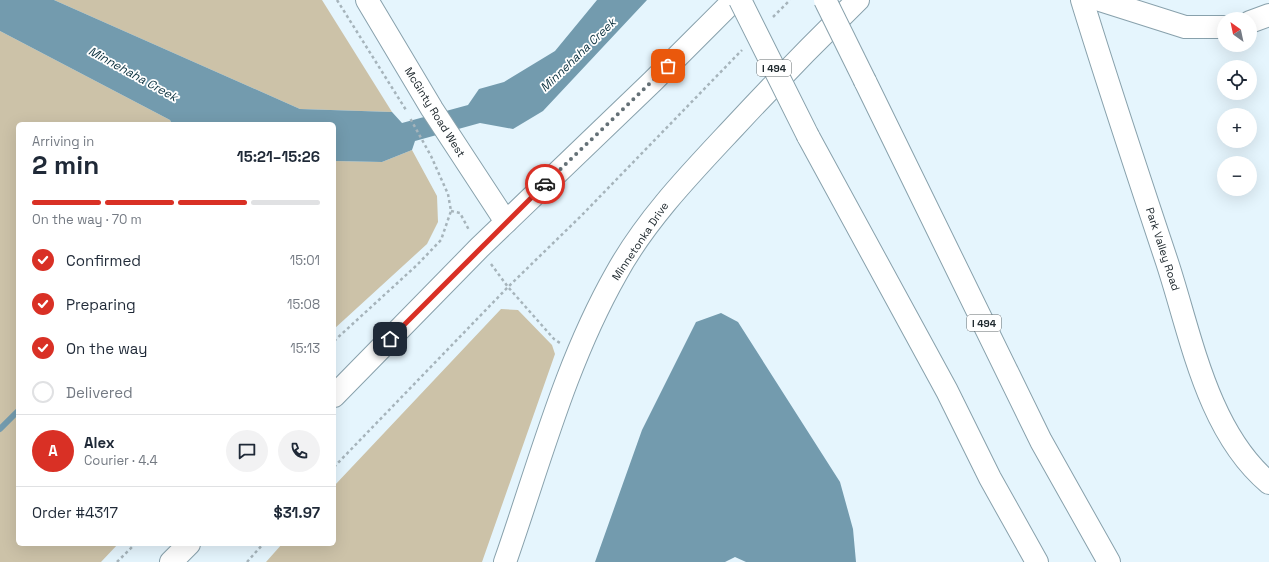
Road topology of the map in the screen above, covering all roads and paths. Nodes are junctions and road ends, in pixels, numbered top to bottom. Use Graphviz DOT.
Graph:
graph roads {
  1 [pos="337,0"];
  2 [pos="367,0"];
  3 [pos="734,0"];
  4 [pos="740,0"];
  5 [pos="790,0"];
  6 [pos="825,0"];
  7 [pos="858,0"];
  8 [pos="1082,0"];
  9 [pos="1100,0"];
  10 [pos="1269,15"];
  11 [pos="1257,19"];
  12 [pos="767,23"];
  13 [pos="1217,27"];
  14 [pos="746,46"];
  15 [pos="506,222"];
  16 [pos="508,288"];
  17 [pos="336,339"];
  18 [pos="577,355"];
  19 [pos="336,394"];
  20 [pos="336,465"];
  21 [pos="1269,483"];
  22 [pos="133,546"];
  23 [pos="187,546"];
  24 [pos="261,546"];
  25 [pos="117,562"];
  26 [pos="171,562"];
  27 [pos="247,562"];
  28 [pos="505,562"];
  29 [pos="1037,562"];
  30 [pos="1109,562"];
  1 -- 17 [label="path"];
  2 -- 15 [label="main road, McGinty Road West"];
  3 -- 15 [label="main road"];
  4 -- 29 [label="main road, I 494, bridge"];
  5 -- 12 [label="path"];
  6 -- 30 [label="main road, I 494, bridge"];
  7 -- 18 [label="main road, Minnetonka Drive"];
  8 -- 21 [label="main road, Park Valley Road"];
  9 -- 13 [label="main road"];
  10 -- 11 [label="main road"];
  14 -- 16 [label="path"];
  15 -- 19 [label="main road"];
  16 -- 18 [label="path"];
  16 -- 20 [label="path"];
  18 -- 28 [label="main road, Minnetonka Drive"];
  22 -- 25 [label="path"];
  23 -- 26 [label="main road"];
  24 -- 27 [label="path"];
}
